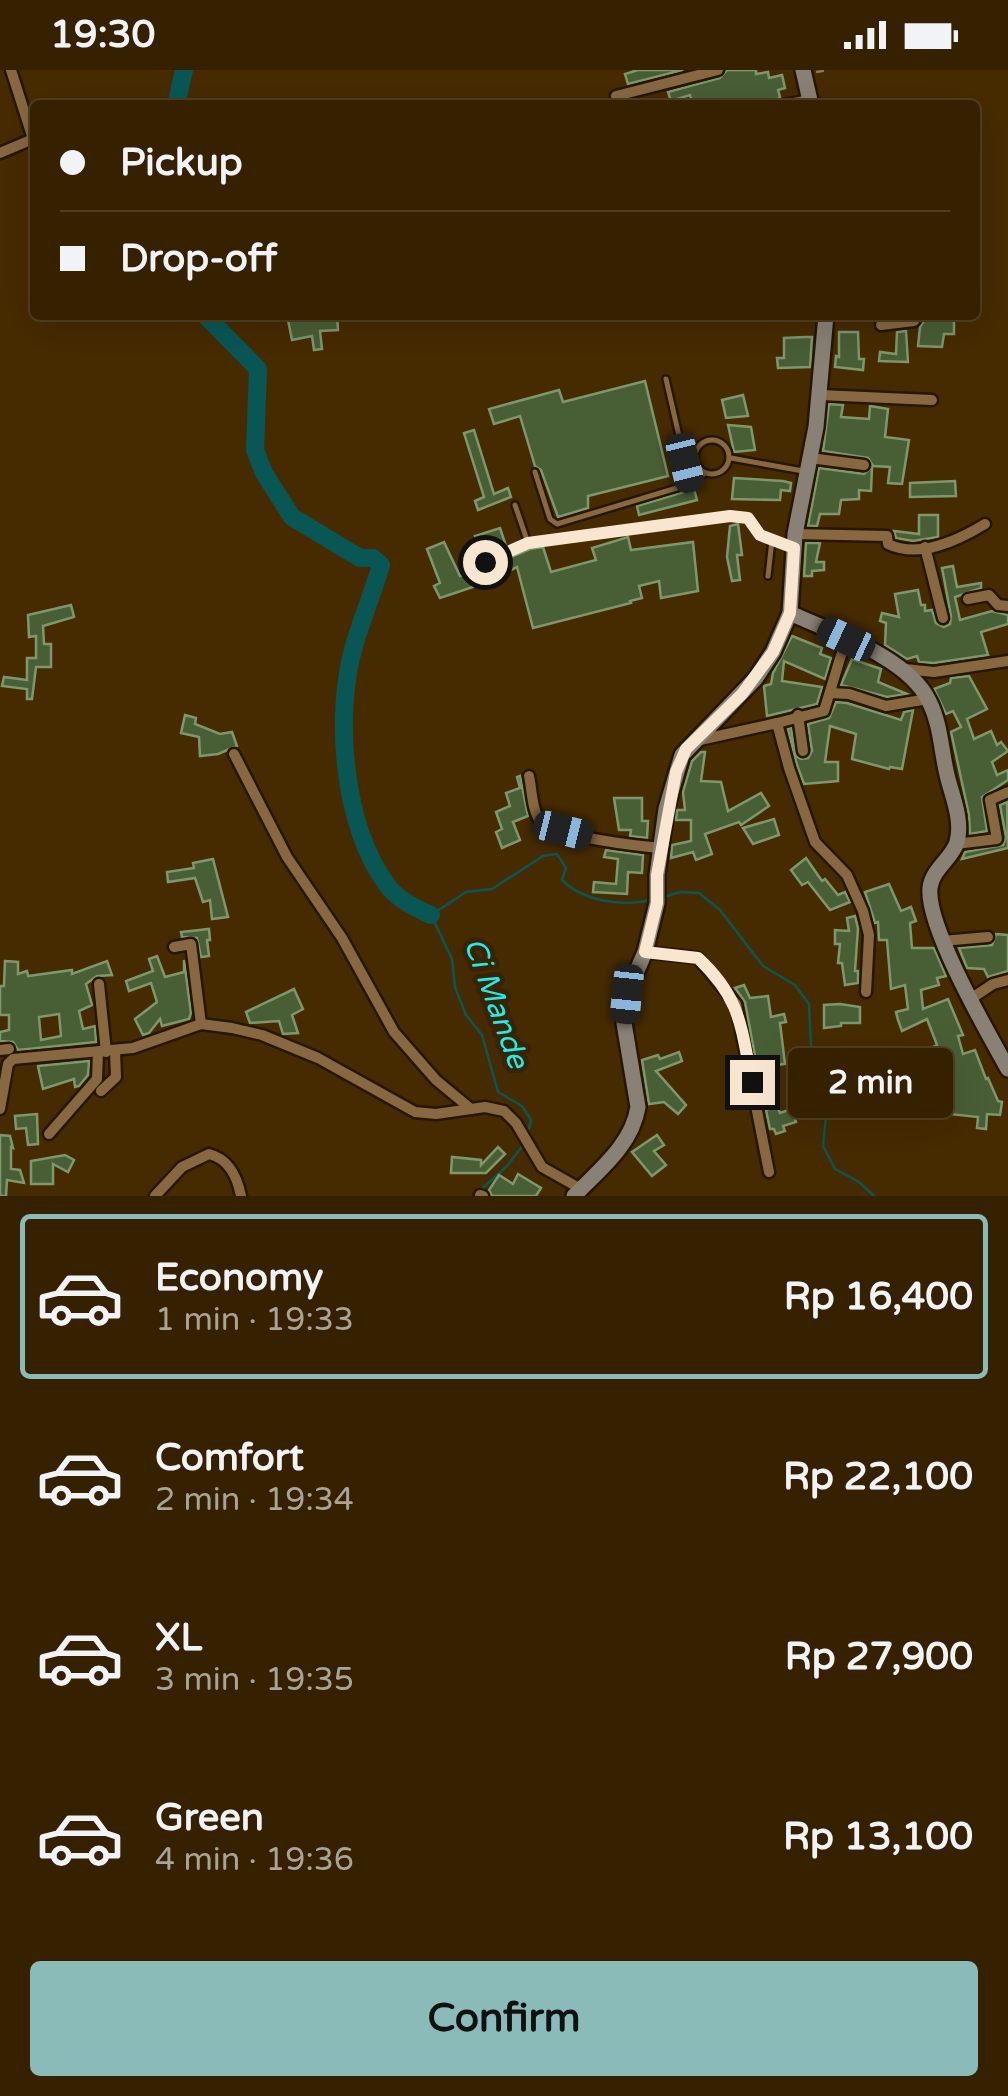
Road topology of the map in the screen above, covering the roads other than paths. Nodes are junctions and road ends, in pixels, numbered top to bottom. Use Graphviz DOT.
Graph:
graph roads {
  1 [pos="11,70"];
  2 [pos="654,70"];
  3 [pos="718,70"];
  4 [pos="804,70"];
  5 [pos="658,84"];
  6 [pos="616,96"];
  7 [pos="809,100"];
  8 [pos="30,129"];
  9 [pos="30,139"];
  10 [pos="0,153"];
  11 [pos="826,320"];
  12 [pos="913,320"];
  13 [pos="881,325"];
  14 [pos="666,379"];
  15 [pos="820,395"];
  16 [pos="932,400"];
  17 [pos="680,442"];
  18 [pos="698,446"];
  19 [pos="729,458"];
  20 [pos="808,464"];
  21 [pos="864,466"];
  22 [pos="535,472"];
  23 [pos="706,473"];
  24 [pos="690,484"];
  25 [pos="515,504"];
  26 [pos="578,518"];
  27 [pos="984,524"];
  28 [pos="581,534"];
  29 [pos="772,540"];
  30 [pos="794,541"];
  31 [pos="528,543"];
  32 [pos="925,547"];
  33 [pos="485,562"];
  34 [pos="768,576"];
  35 [pos="968,599"];
  36 [pos="1008,606"];
  37 [pos="790,613"];
  38 [pos="943,618"];
  39 [pos="846,639"];
  40 [pos="1008,661"];
  41 [pos="905,670"];
  42 [pos="830,692"];
  43 [pos="928,699"];
  44 [pos="798,715"];
  45 [pos="777,723"];
  46 [pos="694,741"];
  47 [pos="802,751"];
  48 [pos="234,754"];
  49 [pos="529,776"];
  50 [pos="1008,792"];
  51 [pos="662,848"];
  52 [pos="953,849"];
  53 [pos="988,937"];
  54 [pos="942,941"];
  55 [pos="174,947"];
  56 [pos="645,952"];
  57 [pos="1008,980"];
  58 [pos="99,984"];
  59 [pos="866,992"];
  60 [pos="972,998"];
  61 [pos="201,1024"];
  62 [pos="106,1051"];
  63 [pos="1008,1069"];
  64 [pos="100,1091"];
  65 [pos="0,1109"];
  66 [pos="471,1109"];
  67 [pos="49,1134"];
  68 [pos="769,1172"];
  69 [pos="577,1193"];
  70 [pos="155,1196"];
  71 [pos="241,1196"];
  1 -- 8 [label="street"];
  2 -- 5 [label="street"];
  3 -- 5 [label="street"];
  4 -- 7 [label="main road"];
  5 -- 6 [label="street"];
  9 -- 10 [label="street"];
  11 -- 15 [label="main road"];
  12 -- 13 [label="street"];
  14 -- 17 [label="lane"];
  15 -- 16 [label="street"];
  15 -- 20 [label="main road"];
  17 -- 18 [label="lane"];
  17 -- 24 [label="lane"];
  18 -- 19 [label="lane"];
  18 -- 23 [label="lane"];
  19 -- 20 [label="lane"];
  19 -- 23 [label="lane"];
  20 -- 21 [label="street"];
  20 -- 30 [label="main road"];
  22 -- 26 [label="lane"];
  23 -- 24 [label="lane"];
  24 -- 26 [label="lane"];
  25 -- 31 [label="lane"];
  26 -- 28 [label="lane"];
  27 -- 32 [label="street"];
  28 -- 29 [label="lane"];
  28 -- 31 [label="lane"];
  29 -- 30 [label="lane"];
  29 -- 34 [label="lane"];
  30 -- 32 [label="street"];
  30 -- 37 [label="main road"];
  31 -- 33 [label="lane"];
  32 -- 38 [label="street"];
  35 -- 36 [label="street"];
  37 -- 39 [label="main road"];
  37 -- 46 [label="main road"];
  39 -- 41 [label="main road"];
  39 -- 42 [label="street"];
  40 -- 41 [label="street"];
  41 -- 43 [label="main road"];
  42 -- 43 [label="street"];
  42 -- 44 [label="street"];
  43 -- 52 [label="main road"];
  44 -- 45 [label="street"];
  44 -- 47 [label="street"];
  45 -- 46 [label="street"];
  45 -- 59 [label="street"];
  46 -- 51 [label="main road"];
  48 -- 66 [label="street"];
  49 -- 51 [label="street"];
  50 -- 52 [label="street"];
  51 -- 56 [label="main road"];
  52 -- 54 [label="main road"];
  53 -- 54 [label="street"];
  54 -- 60 [label="main road"];
  55 -- 61 [label="street"];
  56 -- 68 [label="street"];
  56 -- 69 [label="main road"];
  57 -- 60 [label="street"];
  58 -- 62 [label="street"];
  60 -- 63 [label="main road"];
  61 -- 62 [label="street"];
  61 -- 66 [label="street"];
  62 -- 64 [label="street"];
  62 -- 65 [label="street"];
  62 -- 67 [label="street"];
  66 -- 69 [label="street"];
  70 -- 71 [label="street"];
}
